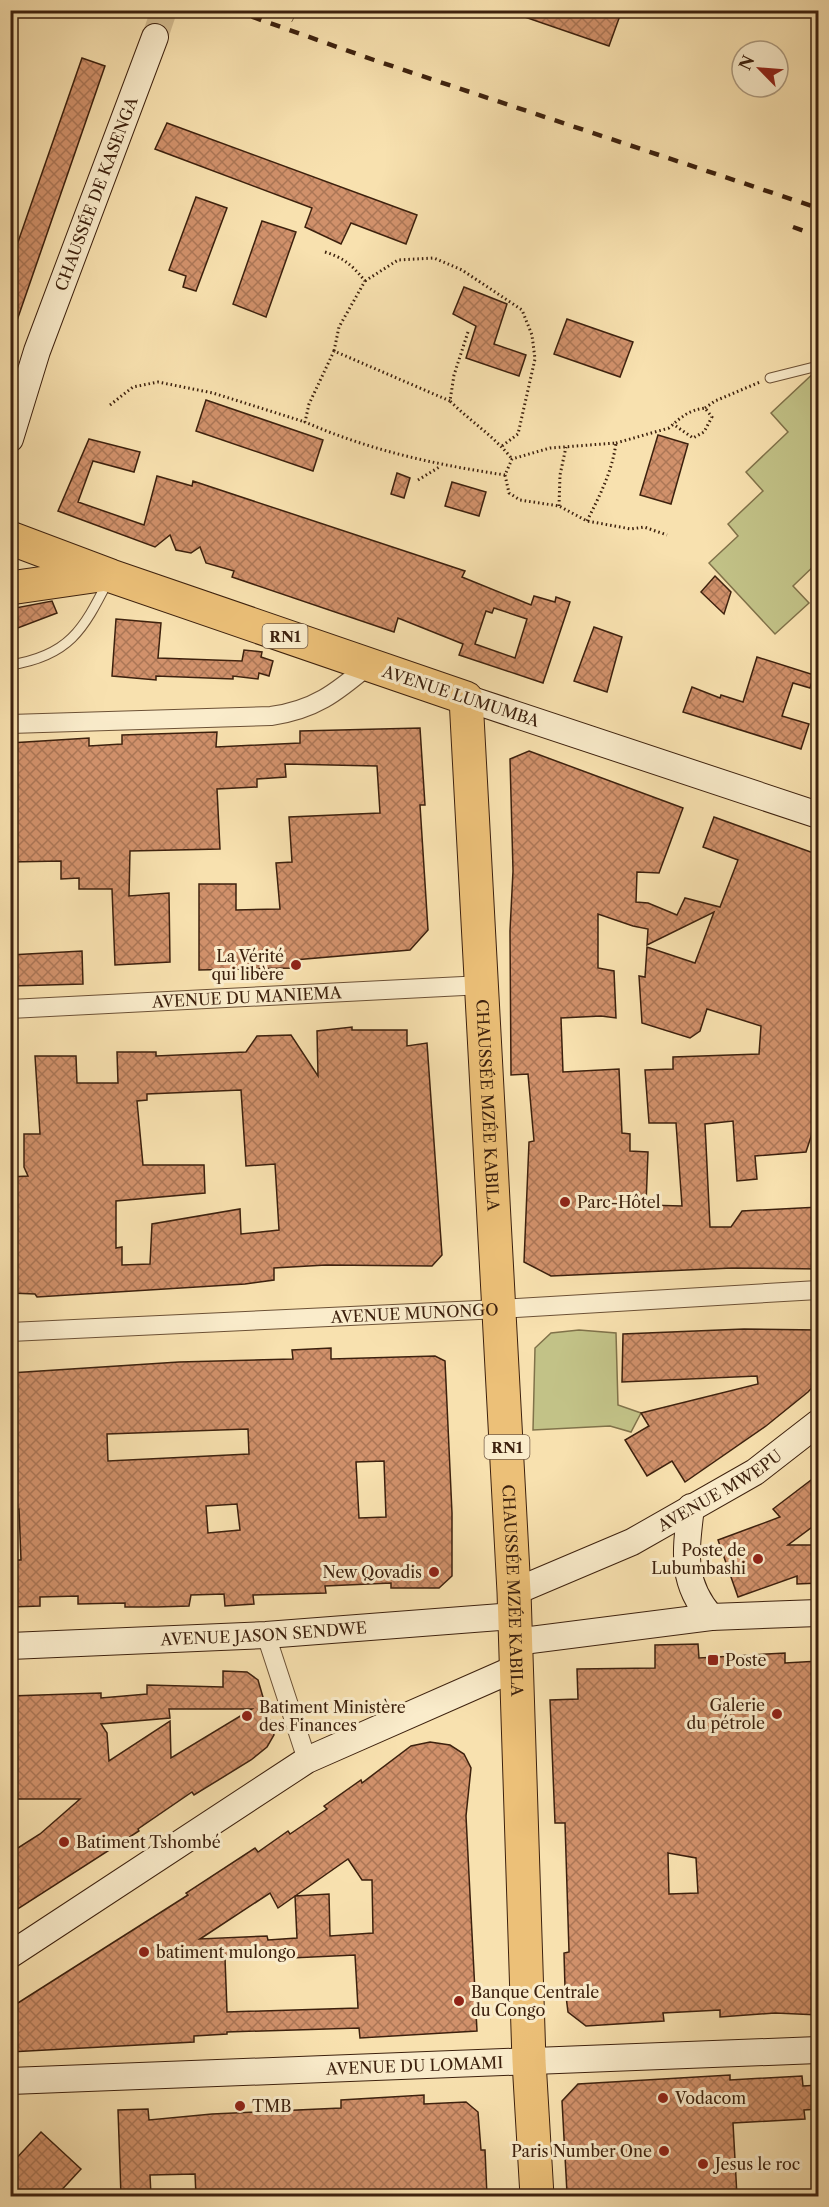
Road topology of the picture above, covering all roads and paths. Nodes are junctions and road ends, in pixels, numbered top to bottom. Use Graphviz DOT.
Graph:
graph roads {
  1 [pos="155,37"];
  2 [pos="325,252"];
  3 [pos="365,281"];
  4 [pos="468,332"];
  5 [pos="37,351"];
  6 [pos="334,351"];
  7 [pos="819,366"];
  8 [pos="770,378"];
  9 [pos="10,386"];
  10 [pos="450,401"];
  11 [pos="110,405"];
  12 [pos="705,408"];
  13 [pos="305,422"];
  14 [pos="673,424"];
  15 [pos="10,439"];
  16 [pos="616,443"];
  17 [pos="502,446"];
  18 [pos="566,447"];
  19 [pos="512,459"];
  20 [pos="443,465"];
  21 [pos="505,475"];
  22 [pos="418,480"];
  23 [pos="559,506"];
  24 [pos="587,521"];
  25 [pos="667,535"];
  26 [pos="10,538"];
  27 [pos="108,575"];
  28 [pos="10,588"];
  29 [pos="10,665"];
  30 [pos="369,665"];
  31 [pos="466,698"];
  32 [pos="10,724"];
  33 [pos="819,815"];
  34 [pos="483,985"];
  35 [pos="10,1009"];
  36 [pos="819,1290"];
  37 [pos="500,1309"];
  38 [pos="10,1332"];
  39 [pos="819,1423"];
  40 [pos="691,1507"];
  41 [pos="819,1613"];
  42 [pos="711,1617"];
  43 [pos="515,1629"];
  44 [pos="266,1635"];
  45 [pos="10,1646"];
  46 [pos="307,1760"];
  47 [pos="10,1955"];
  48 [pos="819,2050"];
  49 [pos="529,2061"];
  50 [pos="10,2081"];
  51 [pos="537,2196"];
  1 -- 5 [label="main road, CHAUSSÉE DE KASENGA"];
  2 -- 3 [label="path"];
  3 -- 6 [label="path"];
  3 -- 17 [label="path"];
  4 -- 10 [label="path"];
  5 -- 9 [label="main road"];
  5 -- 15 [label="main road"];
  6 -- 10 [label="path"];
  6 -- 13 [label="path"];
  7 -- 8 [label="lane"];
  8 -- 12 [label="path"];
  10 -- 17 [label="path"];
  11 -- 13 [label="path"];
  12 -- 14 [label="path"];
  12 -- 14 [label="path"];
  13 -- 20 [label="path"];
  14 -- 16 [label="path"];
  16 -- 18 [label="path"];
  16 -- 24 [label="path"];
  17 -- 19 [label="path"];
  18 -- 19 [label="path"];
  18 -- 23 [label="path"];
  19 -- 21 [label="path"];
  20 -- 21 [label="path"];
  20 -- 22 [label="path"];
  21 -- 23 [label="path"];
  23 -- 24 [label="path"];
  24 -- 25 [label="path"];
  26 -- 27 [label="highway, AVENUE LUMUMBA / RN1"];
  27 -- 28 [label="highway, AVENUE LUMUMBA / RN1"];
  27 -- 29 [label="lane"];
  27 -- 30 [label="highway, AVENUE LUMUMBA / RN1"];
  30 -- 31 [label="highway, AVENUE LUMUMBA / RN1"];
  30 -- 32 [label="street"];
  31 -- 33 [label="main road, AVENUE LUMUMBA"];
  31 -- 34 [label="highway, CHAUSSÉE MZÉE KABILA / RN1"];
  34 -- 35 [label="street, AVENUE DU MANIEMA"];
  34 -- 37 [label="highway, CHAUSSÉE MZÉE KABILA / RN1"];
  36 -- 37 [label="street, AVENUE MUNONGO"];
  37 -- 38 [label="street, AVENUE MUNONGO"];
  37 -- 43 [label="highway, CHAUSSÉE MZÉE KABILA / RN1"];
  39 -- 40 [label="main road, AVENUE MWEPU"];
  40 -- 42 [label="main road"];
  40 -- 43 [label="main road, AVENUE MWEPU"];
  41 -- 42 [label="main road, AVENUE JASON SENDWE"];
  42 -- 43 [label="main road, AVENUE JASON SENDWE"];
  43 -- 44 [label="main road, AVENUE JASON SENDWE"];
  43 -- 46 [label="main road, AVENUE MWEPU"];
  43 -- 49 [label="highway, CHAUSSÉE MZÉE KABILA / RN1"];
  44 -- 45 [label="main road, AVENUE JASON SENDWE"];
  44 -- 46 [label="street"];
  46 -- 47 [label="main road, AVENUE MWEPU"];
  48 -- 49 [label="main road, AVENUE DU LOMAMI"];
  49 -- 50 [label="main road, AVENUE DU LOMAMI"];
  49 -- 51 [label="highway, CHAUSSÉE MZÉE KABILA / RN1"];
}
